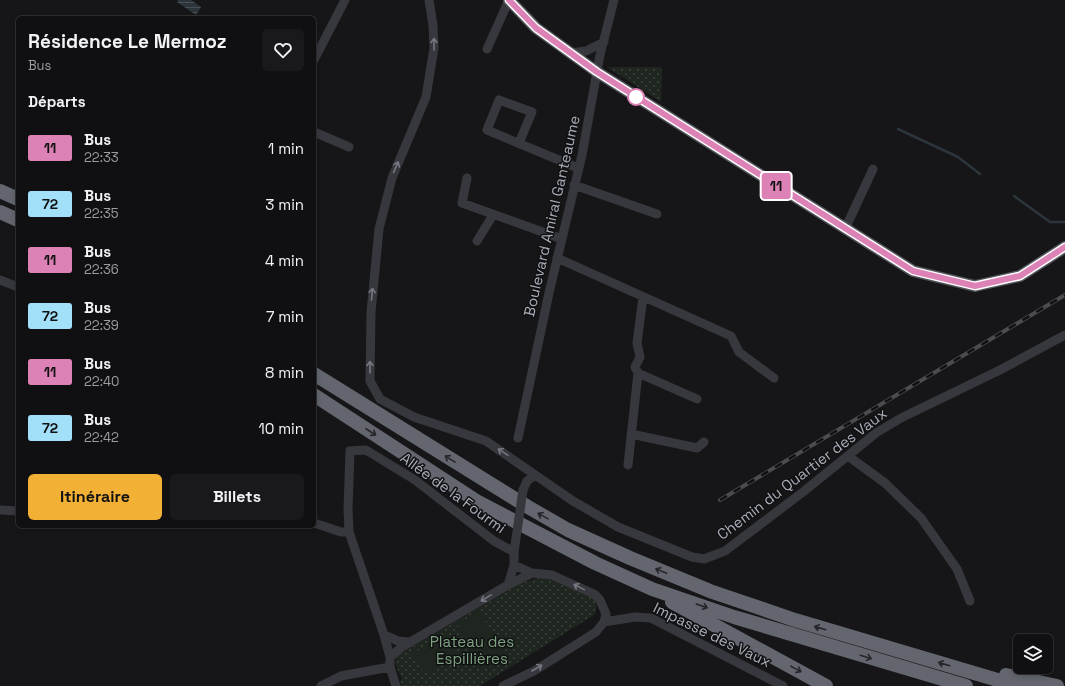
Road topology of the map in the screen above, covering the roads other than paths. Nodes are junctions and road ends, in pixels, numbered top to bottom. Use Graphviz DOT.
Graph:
graph roads {
  1 [pos="345,0"];
  2 [pos="429,0"];
  3 [pos="509,0"];
  4 [pos="614,0"];
  5 [pos="604,42"];
  6 [pos="487,49"];
  7 [pos="571,53"];
  8 [pos="316,56"];
  9 [pos="597,72"];
  10 [pos="316,133"];
  11 [pos="519,143"];
  12 [pos="349,147"];
  13 [pos="578,168"];
  14 [pos="873,169"];
  15 [pos="467,178"];
  16 [pos="574,185"];
  17 [pos="0,191"];
  18 [pos="16,198"];
  19 [pos="0,212"];
  20 [pos="493,214"];
  21 [pos="657,214"];
  22 [pos="16,219"];
  23 [pos="845,229"];
  24 [pos="562,239"];
  25 [pos="477,241"];
  26 [pos="1065,248"];
  27 [pos="557,258"];
  28 [pos="0,280"];
  29 [pos="16,287"];
  30 [pos="644,297"];
  31 [pos="1065,335"];
  32 [pos="638,373"];
  33 [pos="316,375"];
  34 [pos="774,378"];
  35 [pos="316,397"];
  36 [pos="696,399"];
  37 [pos="631,434"];
  38 [pos="518,438"];
  39 [pos="704,442"];
  40 [pos="848,456"];
  41 [pos="628,465"];
  42 [pos="535,475"];
  43 [pos="523,500"];
  44 [pos="0,510"];
  45 [pos="16,511"];
  46 [pos="316,524"];
  47 [pos="349,532"];
  48 [pos="514,552"];
  49 [pos="514,565"];
  50 [pos="532,573"];
  51 [pos="508,585"];
  52 [pos="652,589"];
  53 [pos="970,601"];
  54 [pos="604,622"];
  55 [pos="384,636"];
  56 [pos="410,642"];
  57 [pos="390,657"];
  58 [pos="390,668"];
  59 [pos="982,675"];
  60 [pos="505,685"];
  61 [pos="322,686"];
  62 [pos="396,686"];
  63 [pos="783,686"];
  64 [pos="826,686"];
  65 [pos="966,686"];
  66 [pos="1018,686"];
  67 [pos="1057,686"];
  1 -- 8 [label="street"];
  42 -- 2 [label="street, Chemin du Quartier des Vaux, one-way"];
  3 -- 6 [label="street"];
  3 -- 7 [label="main road"];
  4 -- 5 [label="street, Boulevard Amiral Ganteaume"];
  5 -- 7 [label="street"];
  5 -- 9 [label="street, Boulevard Amiral Ganteaume"];
  7 -- 9 [label="main road"];
  9 -- 13 [label="street, Boulevard Amiral Ganteaume"];
  9 -- 23 [label="main road"];
  10 -- 12 [label="street"];
  11 -- 11 [label="street"];
  11 -- 13 [label="street"];
  13 -- 16 [label="street, Boulevard Amiral Ganteaume"];
  14 -- 23 [label="street"];
  15 -- 20 [label="street"];
  16 -- 21 [label="street"];
  16 -- 24 [label="street, Boulevard Amiral Ganteaume"];
  17 -- 18 [label="highway"];
  19 -- 22 [label="highway"];
  20 -- 24 [label="street"];
  20 -- 25 [label="street"];
  23 -- 26 [label="main road"];
  24 -- 27 [label="street, Boulevard Amiral Ganteaume"];
  27 -- 30 [label="street"];
  27 -- 38 [label="street, Boulevard Amiral Ganteaume"];
  28 -- 29 [label="street"];
  30 -- 32 [label="street"];
  30 -- 34 [label="street"];
  31 -- 40 [label="street, Chemin du Quartier des Vaux"];
  32 -- 36 [label="street"];
  32 -- 37 [label="street"];
  43 -- 33 [label="highway, one-way"];
  35 -- 52 [label="highway, one-way"];
  37 -- 39 [label="street"];
  37 -- 41 [label="street"];
  40 -- 42 [label="street, Chemin du Quartier des Vaux"];
  40 -- 53 [label="street"];
  42 -- 43 [label="street"];
  43 -- 48 [label="street, bridge"];
  59 -- 43 [label="highway, one-way"];
  44 -- 45 [label="street"];
  46 -- 47 [label="street"];
  47 -- 48 [label="street, Allée de la Fourmi"];
  47 -- 55 [label="street, Allée de la Fourmi"];
  48 -- 49 [label="street"];
  49 -- 50 [label="street"];
  49 -- 51 [label="street"];
  50 -- 51 [label="street"];
  54 -- 50 [label="street, one-way"];
  51 -- 56 [label="street, one-way"];
  52 -- 64 [label="highway, one-way"];
  52 -- 65 [label="highway, one-way"];
  60 -- 54 [label="street, one-way"];
  54 -- 63 [label="street, Impasse des Vaux"];
  55 -- 56 [label="street"];
  55 -- 57 [label="street, Allée de la Fourmi"];
  56 -- 57 [label="street"];
  57 -- 58 [label="street, Allée de la Fourmi"];
  58 -- 61 [label="street"];
  58 -- 62 [label="street, Allée de la Fourmi"];
  59 -- 66 [label="highway"];
  59 -- 67 [label="highway"];
}
